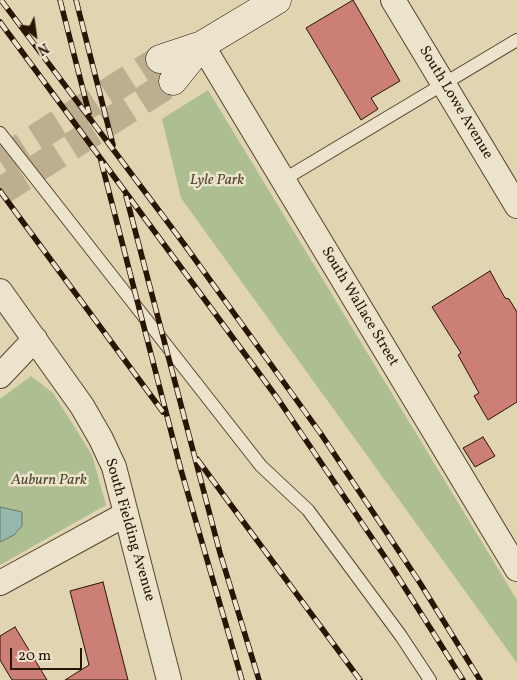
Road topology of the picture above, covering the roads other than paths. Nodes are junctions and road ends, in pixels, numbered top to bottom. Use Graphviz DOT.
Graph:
graph roads {
  1 [pos="277,0"];
  2 [pos="393,0"];
  3 [pos="517,40"];
  4 [pos="202,45"];
  5 [pos="167,70"];
  6 [pos="443,84"];
  7 [pos="0,133"];
  8 [pos="283,180"];
  9 [pos="517,206"];
  10 [pos="0,291"];
  11 [pos="35,339"];
  12 [pos="0,376"];
  13 [pos="126,514"];
  14 [pos="517,569"];
  15 [pos="0,583"];
  16 [pos="169,680"];
  17 [pos="430,680"];
  1 -- 4 [label="main road"];
  2 -- 6 [label="street, South Lowe Avenue"];
  3 -- 6 [label="lane"];
  4 -- 5 [label="main road"];
  4 -- 8 [label="street, South Wallace Street"];
  6 -- 8 [label="lane"];
  6 -- 9 [label="street, South Lowe Avenue"];
  7 -- 17 [label="lane"];
  8 -- 14 [label="street, South Wallace Street"];
  10 -- 11 [label="street, South Fielding Avenue"];
  11 -- 12 [label="street"];
  11 -- 13 [label="street, South Fielding Avenue"];
  13 -- 15 [label="street"];
  13 -- 16 [label="street, South Fielding Avenue"];
}
